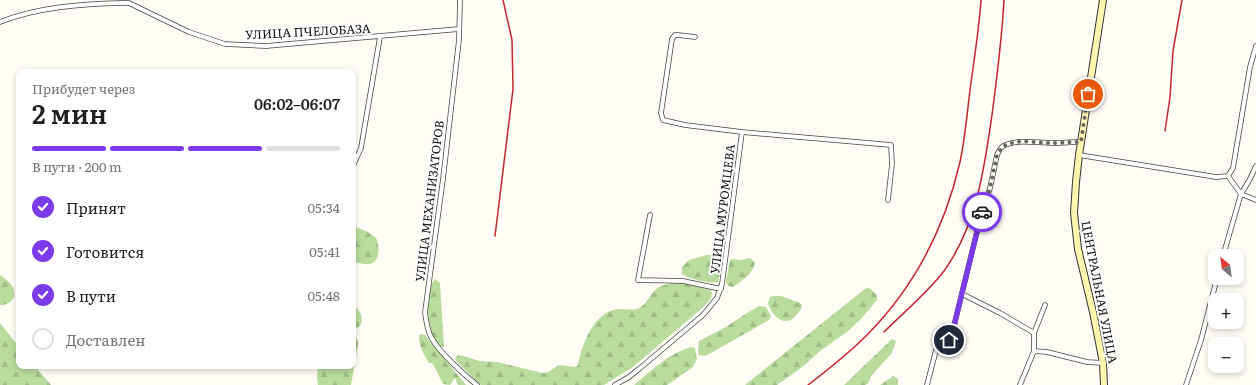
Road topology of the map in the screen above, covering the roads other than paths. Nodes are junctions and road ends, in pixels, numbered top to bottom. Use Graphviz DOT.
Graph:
graph roads {
  1 [pos="460,0"];
  2 [pos="1103,0"];
  3 [pos="0,22"];
  4 [pos="459,29"];
  5 [pos="380,37"];
  6 [pos="694,37"];
  7 [pos="1256,46"];
  8 [pos="742,132"];
  9 [pos="1081,142"];
  10 [pos="1079,155"];
  11 [pos="356,159"];
  12 [pos="1256,166"];
  13 [pos="1228,176"];
  14 [pos="1241,194"];
  15 [pos="888,200"];
  16 [pos="1256,200"];
  17 [pos="650,216"];
  18 [pos="1225,249"];
  19 [pos="1215,285"];
  20 [pos="721,289"];
  21 [pos="962,294"];
  22 [pos="1045,305"];
  23 [pos="1034,333"];
  24 [pos="1034,351"];
  25 [pos="1103,363"];
  26 [pos="477,385"];
  27 [pos="614,385"];
  28 [pos="927,385"];
  29 [pos="1020,385"];
  30 [pos="1104,385"];
  31 [pos="1186,385"];
  1 -- 4 [label="street, УЛИЦА МЕХАНИЗАТОРОВ"];
  2 -- 9 [label="street, ЦЕНТРАЛЬНАЯ УЛИЦА"];
  3 -- 5 [label="street, УЛИЦА ПЧЕЛОБАЗА"];
  4 -- 5 [label="street, УЛИЦА ПЧЕЛОБАЗА"];
  4 -- 26 [label="street, УЛИЦА МЕХАНИЗАТОРОВ"];
  5 -- 11 [label="street"];
  6 -- 8 [label="street, УЛИЦА МУРОМЦЕВА"];
  7 -- 13 [label="street"];
  8 -- 15 [label="street, УЛИЦА МУРОМЦЕВА"];
  8 -- 20 [label="street, УЛИЦА МУРОМЦЕВА"];
  9 -- 10 [label="street, ЦЕНТРАЛЬНАЯ УЛИЦА"];
  9 -- 21 [label="street"];
  10 -- 13 [label="street"];
  10 -- 25 [label="street, ЦЕНТРАЛЬНАЯ УЛИЦА"];
  12 -- 14 [label="street"];
  13 -- 14 [label="street"];
  14 -- 16 [label="street"];
  14 -- 18 [label="street"];
  17 -- 20 [label="street"];
  19 -- 31 [label="street"];
  20 -- 27 [label="street"];
  21 -- 23 [label="street"];
  21 -- 28 [label="street"];
  22 -- 23 [label="street"];
  23 -- 24 [label="street"];
  24 -- 25 [label="street"];
  24 -- 29 [label="street"];
  25 -- 30 [label="street, ЦЕНТРАЛЬНАЯ УЛИЦА"];
}
